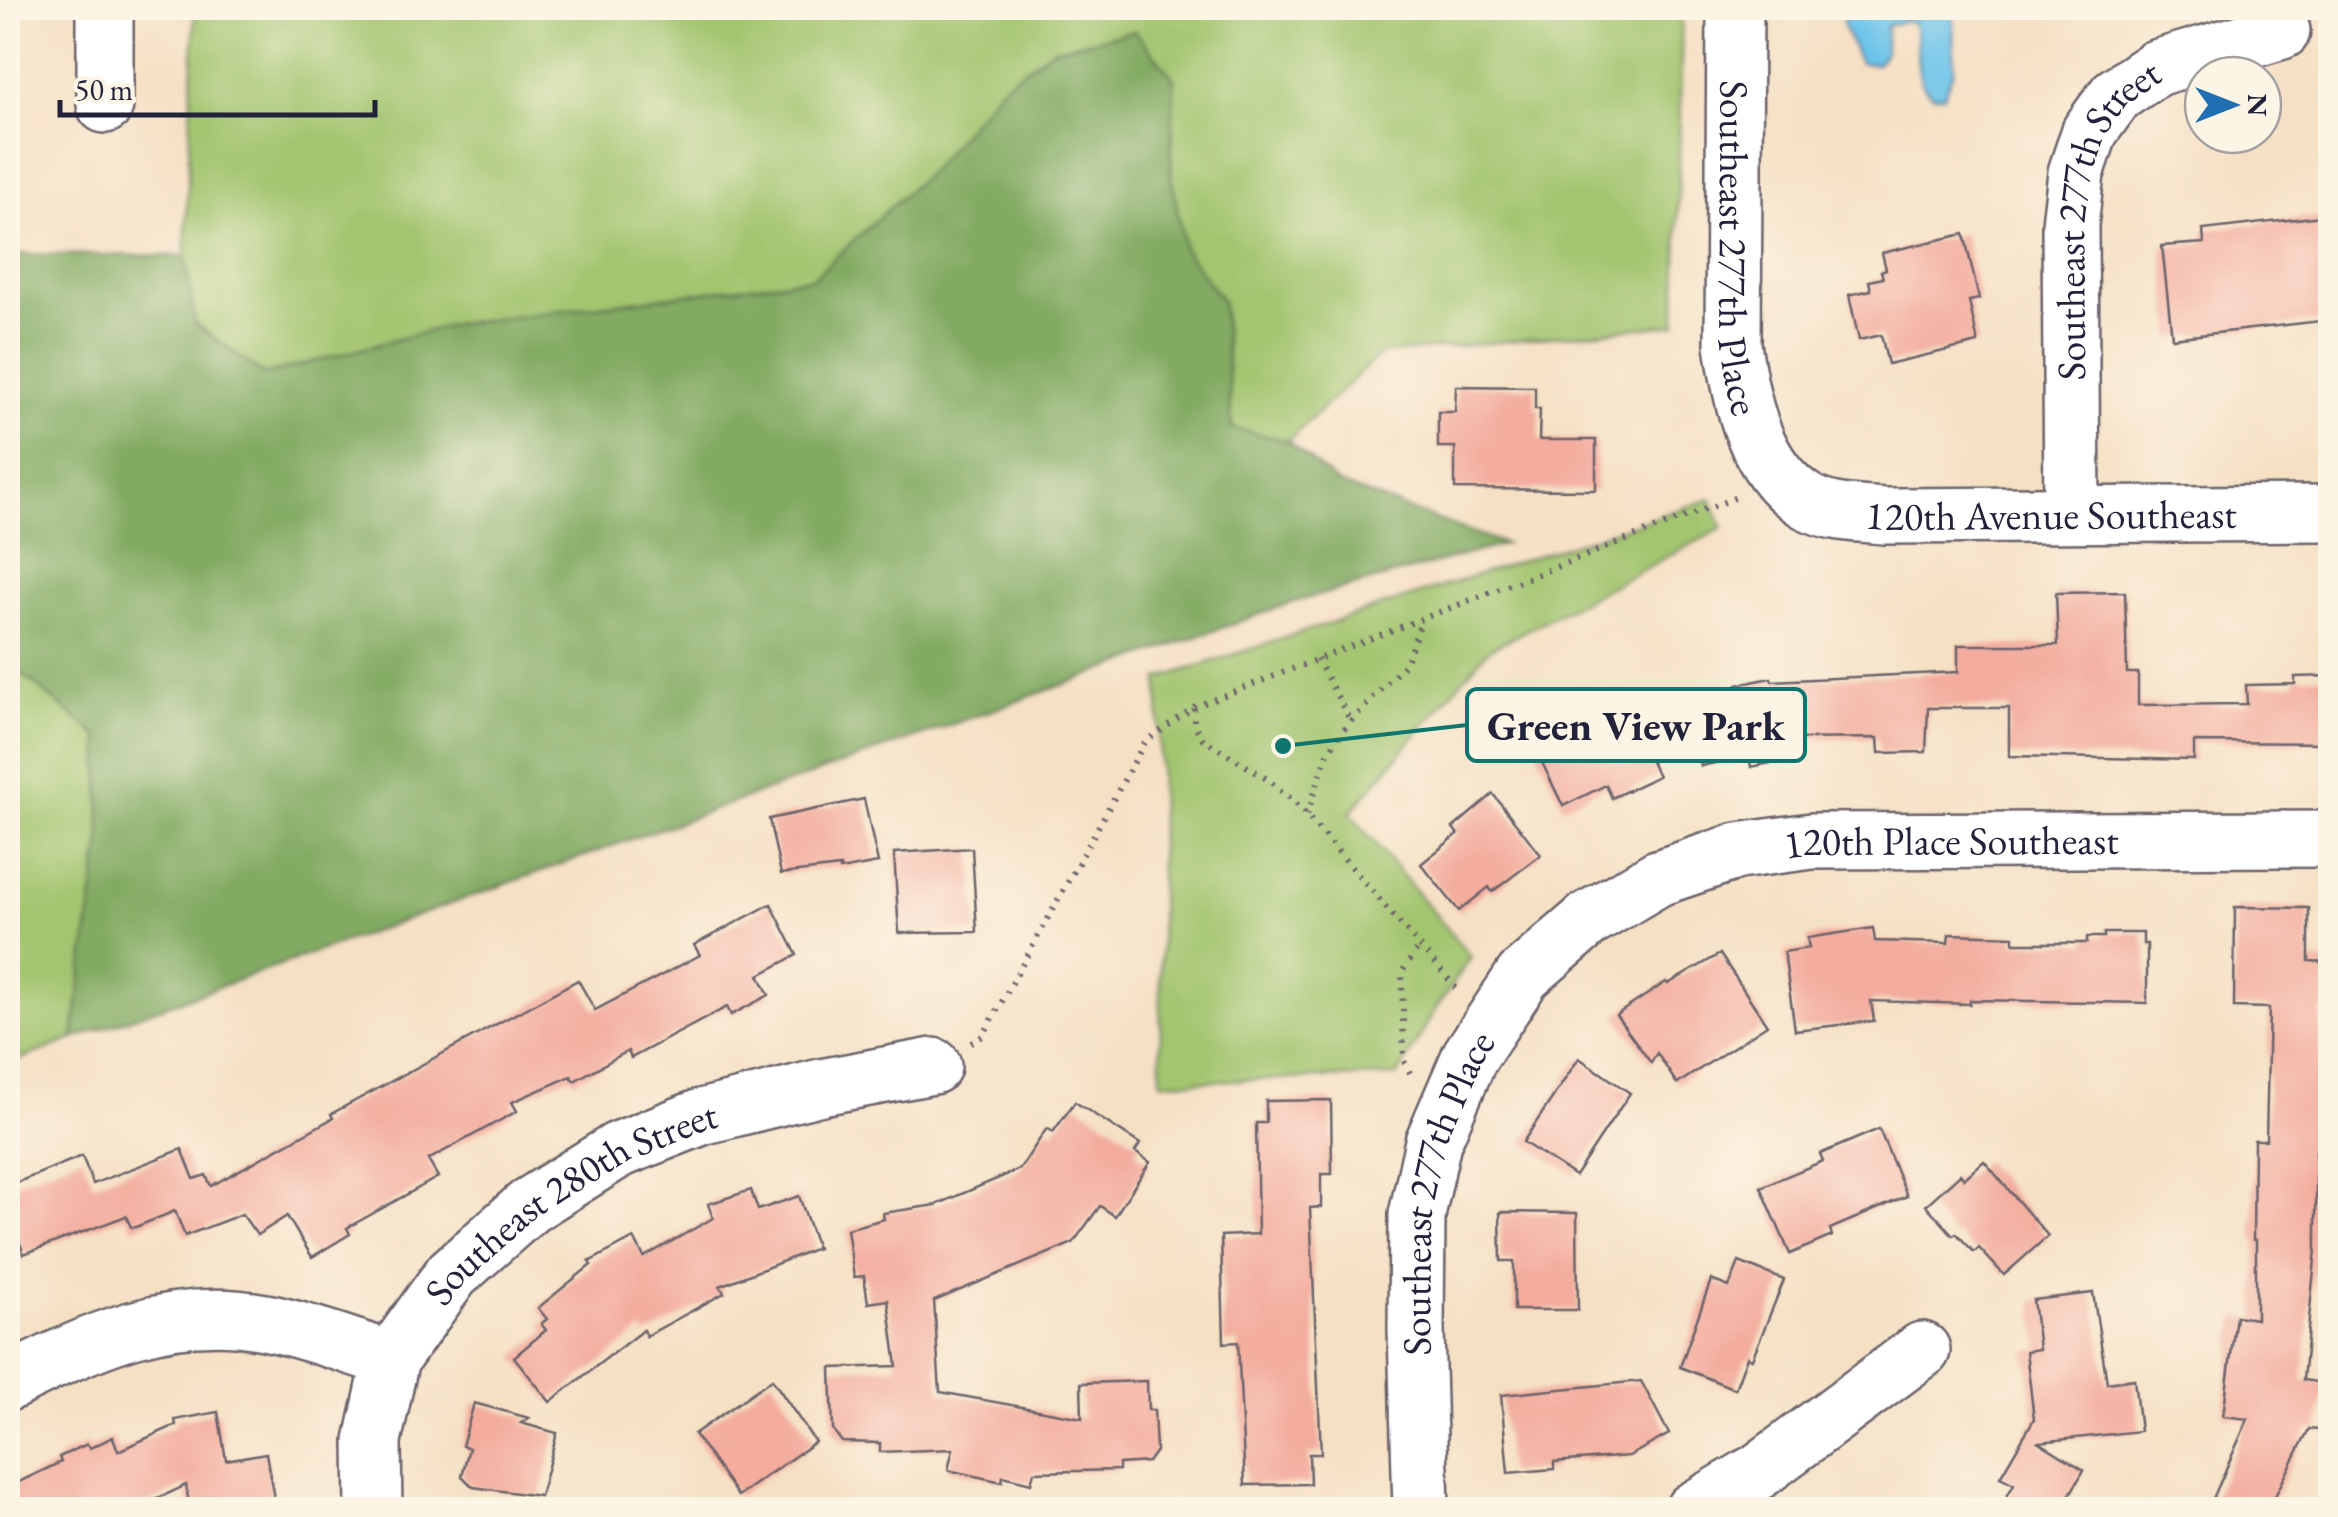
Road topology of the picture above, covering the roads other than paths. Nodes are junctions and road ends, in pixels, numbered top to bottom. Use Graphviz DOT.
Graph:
graph roads {
  1 [pos="105,8"];
  2 [pos="1734,8"];
  3 [pos="2282,31"];
  4 [pos="105,105"];
  5 [pos="1780,481"];
  6 [pos="2072,513"];
  7 [pos="2330,513"];
  8 [pos="2330,840"];
  9 [pos="1589,919"];
  10 [pos="933,1066"];
  11 [pos="1922,1350"];
  12 [pos="391,1360"];
  13 [pos="8,1383"];
  14 [pos="374,1510"];
  15 [pos="1421,1510"];
  16 [pos="1693,1510"];
  1 -- 4 [label="street"];
  2 -- 5 [label="street, Southeast 277th Place"];
  3 -- 6 [label="street, Southeast 277th Street"];
  5 -- 6 [label="street, 120th Avenue Southeast"];
  6 -- 7 [label="street, 120th Avenue Southeast"];
  8 -- 9 [label="street, 120th Place Southeast"];
  9 -- 15 [label="street, Southeast 277th Place"];
  10 -- 12 [label="street, Southeast 280th Street"];
  11 -- 16 [label="street"];
  12 -- 13 [label="street"];
  12 -- 14 [label="street, Southeast 280th Street"];
}
